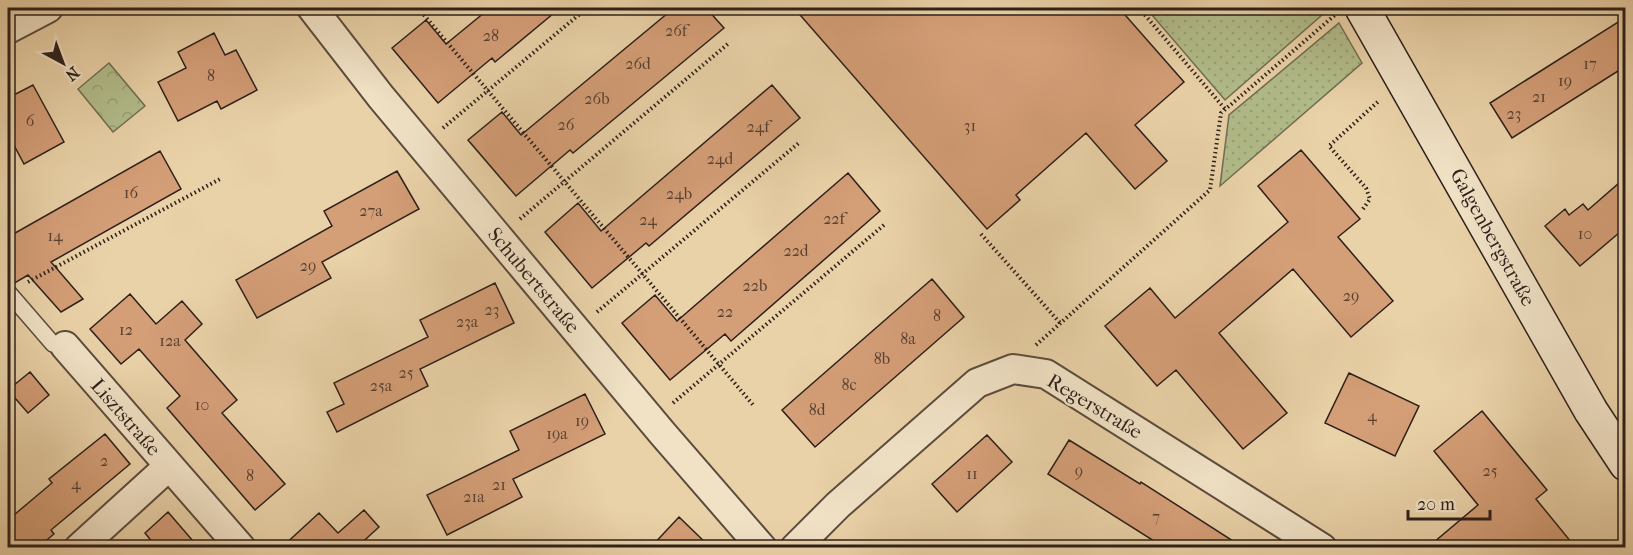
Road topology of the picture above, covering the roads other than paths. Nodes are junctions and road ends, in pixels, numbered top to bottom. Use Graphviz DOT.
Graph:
graph roads {
  1 [pos="48,8"];
  2 [pos="312,8"];
  3 [pos="1351,10"];
  4 [pos="8,29"];
  5 [pos="8,293"];
  6 [pos="65,346"];
  7 [pos="1626,464"];
  8 [pos="169,466"];
  9 [pos="80,548"];
  10 [pos="241,548"];
  11 [pos="762,548"];
  12 [pos="795,548"];
  13 [pos="1322,548"];
  1 -- 4 [label="street"];
  2 -- 11 [label="street, Schubertstraße"];
  3 -- 7 [label="street, Galgenbergstraße"];
  5 -- 6 [label="lane, Lisztstraße"];
  6 -- 8 [label="street, Lisztstraße"];
  8 -- 9 [label="street"];
  8 -- 10 [label="street, Lisztstraße"];
  12 -- 13 [label="street, Regerstraße"];
}
